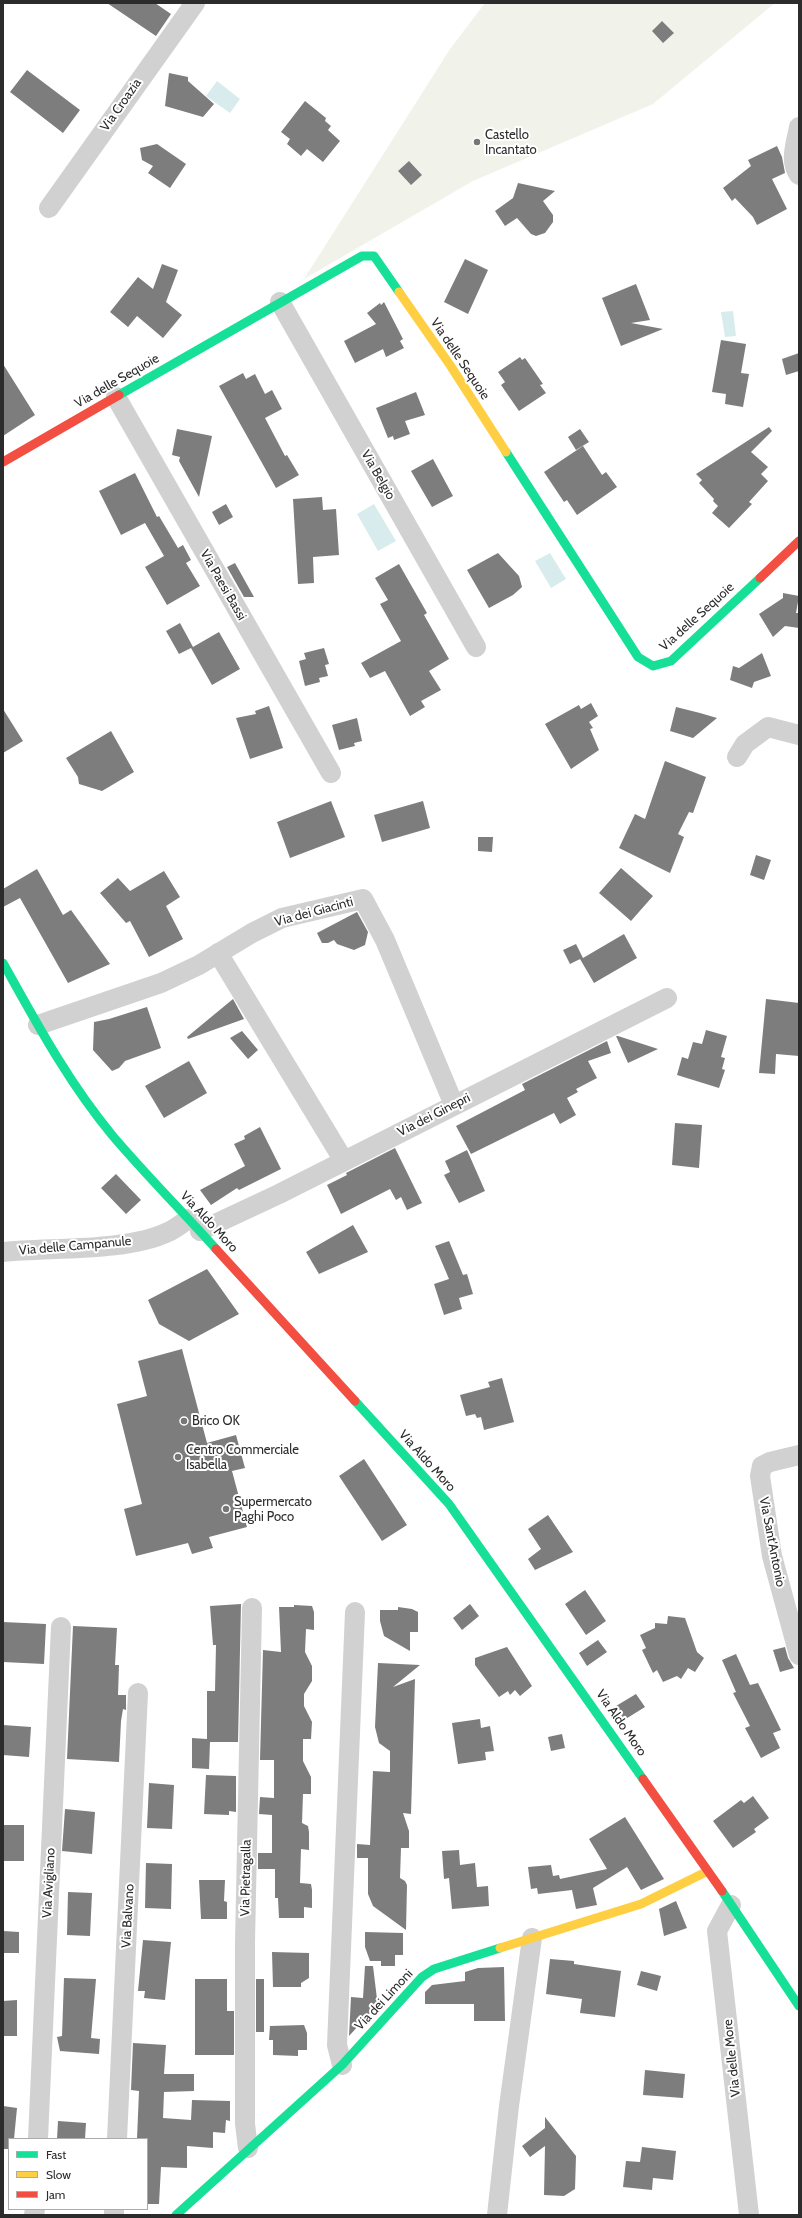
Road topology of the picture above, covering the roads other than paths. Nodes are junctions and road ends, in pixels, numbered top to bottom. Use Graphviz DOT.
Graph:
graph roads {
  1 [pos="195,3"];
  2 [pos="799,127"];
  3 [pos="799,175"];
  4 [pos="49,208"];
  5 [pos="280,302"];
  6 [pos="116,397"];
  7 [pos="3,462"];
  8 [pos="799,541"];
  9 [pos="476,647"];
  10 [pos="799,735"];
  11 [pos="737,757"];
  12 [pos="331,773"];
  13 [pos="218,953"];
  14 [pos="3,963"];
  15 [pos="667,998"];
  16 [pos="38,1025"];
  17 [pos="454,1105"];
  18 [pos="344,1161"];
  19 [pos="195,1225"];
  20 [pos="3,1252"];
  21 [pos="799,1455"];
  22 [pos="252,1608"];
  23 [pos="355,1612"];
  24 [pos="61,1627"];
  25 [pos="799,1655"];
  26 [pos="138,1693"];
  27 [pos="708,1871"];
  28 [pos="731,1905"];
  29 [pos="532,1938"];
  30 [pos="799,2006"];
  31 [pos="342,2065"];
  32 [pos="38,2138"];
  33 [pos="117,2138"];
  34 [pos="248,2148"];
  35 [pos="176,2215"];
  36 [pos="497,2215"];
  37 [pos="749,2215"];
  1 -- 4 [label="street, Via Croazia"];
  2 -- 3 [label="street"];
  5 -- 6 [label="street, Via delle Sequoie"];
  5 -- 8 [label="street, Via delle Sequoie"];
  5 -- 9 [label="street, Via Belgio"];
  6 -- 7 [label="street, Via delle Sequoie"];
  6 -- 12 [label="street, Via Paesi Bassi"];
  10 -- 11 [label="street"];
  13 -- 16 [label="street, Via dei Giacinti"];
  13 -- 17 [label="street, Via dei Giacinti"];
  13 -- 18 [label="street"];
  14 -- 16 [label="street, Via Aldo Moro"];
  15 -- 17 [label="street, Via dei Ginepri"];
  16 -- 19 [label="street, Via Aldo Moro"];
  17 -- 18 [label="street, Via dei Ginepri"];
  18 -- 19 [label="street, Via dei Ginepri"];
  19 -- 20 [label="street, Via delle Campanule"];
  19 -- 27 [label="street, Via Aldo Moro"];
  21 -- 25 [label="street, Via Sant'Antonio"];
  22 -- 34 [label="street, Via Pietragalla"];
  23 -- 31 [label="street"];
  24 -- 32 [label="street, Via Avigliano"];
  26 -- 33 [label="street, Via Balvano"];
  27 -- 28 [label="street, Via Aldo Moro"];
  27 -- 29 [label="street, Via dei Limoni"];
  28 -- 30 [label="street, Via Aldo Moro"];
  28 -- 37 [label="street, Via delle More"];
  29 -- 31 [label="street, Via dei Limoni"];
  29 -- 36 [label="street"];
  31 -- 34 [label="street, Via dei Limoni"];
  34 -- 35 [label="street, Via dei Limoni"];
}
